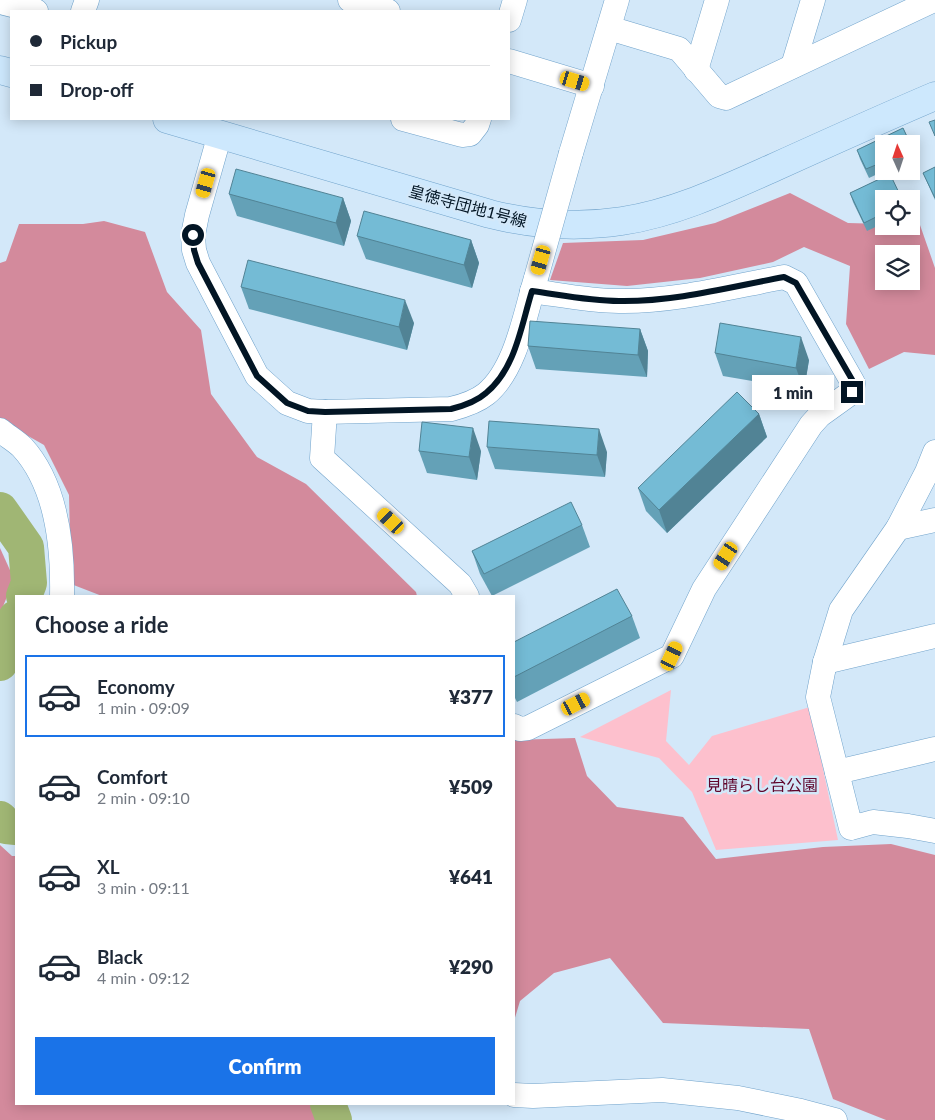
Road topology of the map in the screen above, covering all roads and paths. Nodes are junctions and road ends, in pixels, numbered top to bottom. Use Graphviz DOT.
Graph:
graph roads {
  1 [pos="350,0"];
  2 [pos="515,0"];
  3 [pos="617,0"];
  4 [pos="717,0"];
  5 [pos="813,0"];
  6 [pos="934,0"];
  7 [pos="385,10"];
  8 [pos="510,17"];
  9 [pos="609,28"];
  10 [pos="510,61"];
  11 [pos="793,66"];
  12 [pos="696,70"];
  13 [pos="592,86"];
  14 [pos="935,96"];
  15 [pos="171,120"];
  16 [pos="407,120"];
  17 [pos="479,120"];
  18 [pos="220,134"];
  19 [pos="534,284"];
  20 [pos="325,412"];
  21 [pos="0,430"];
  22 [pos="935,452"];
  23 [pos="935,520"];
  24 [pos="898,528"];
  25 [pos="62,595"];
  26 [pos="466,595"];
  27 [pos="935,636"];
  28 [pos="825,662"];
  29 [pos="515,726"];
  30 [pos="935,749"];
  31 [pos="837,772"];
  32 [pos="935,820"];
  33 [pos="908,826"];
  34 [pos="935,831"];
  35 [pos="515,1095"];
  36 [pos="835,1120"];
  1 -- 7 [label="street"];
  2 -- 8 [label="street"];
  3 -- 9 [label="street"];
  4 -- 12 [label="street"];
  5 -- 11 [label="street"];
  6 -- 11 [label="street"];
  9 -- 12 [label="street"];
  9 -- 13 [label="street"];
  10 -- 13 [label="street"];
  11 -- 12 [label="street"];
  13 -- 19 [label="street, bridge"];
  14 -- 18 [label="street, 皇徳寺団地1号線"];
  15 -- 18 [label="street, 皇徳寺団地1号線"];
  16 -- 17 [label="street"];
  18 -- 20 [label="street"];
  19 -- 20 [label="street"];
  19 -- 29 [label="street"];
  20 -- 26 [label="street"];
  21 -- 25 [label="street"];
  22 -- 24 [label="street"];
  23 -- 24 [label="street"];
  24 -- 28 [label="street"];
  27 -- 28 [label="street"];
  28 -- 31 [label="street"];
  30 -- 31 [label="street"];
  31 -- 33 [label="street"];
  32 -- 33 [label="street"];
  33 -- 34 [label="street"];
  35 -- 36 [label="street"];
}
